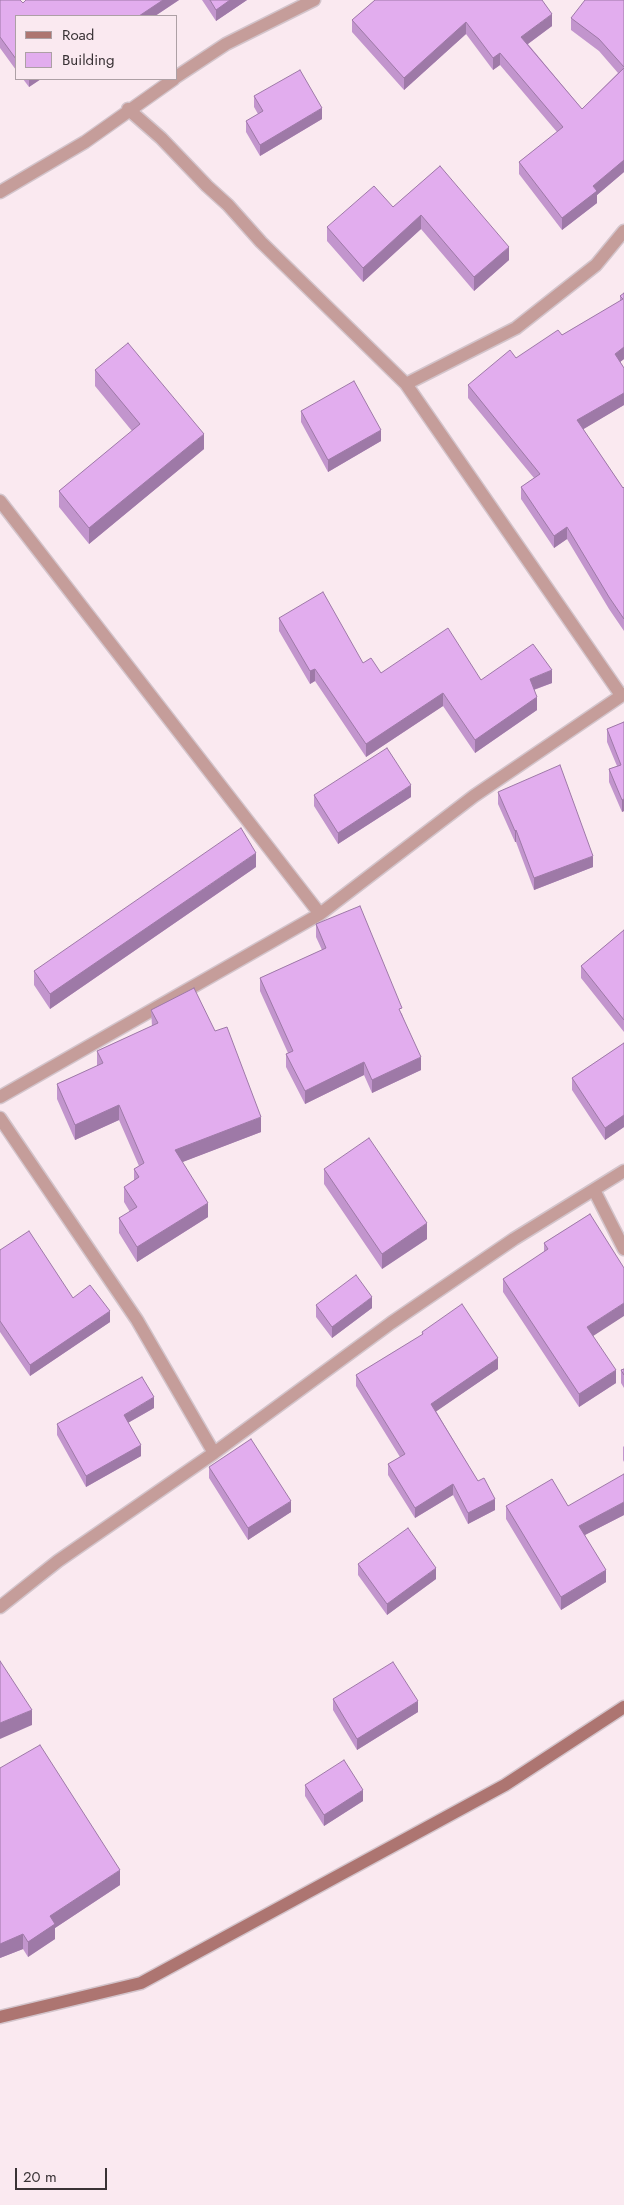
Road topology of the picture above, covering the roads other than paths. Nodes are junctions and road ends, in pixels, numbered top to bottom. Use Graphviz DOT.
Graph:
graph roads {
  1 [pos="314,0"];
  2 [pos="178,76"];
  3 [pos="172,80"];
  4 [pos="128,110"];
  5 [pos="0,192"];
  6 [pos="624,231"];
  7 [pos="406,384"];
  8 [pos="0,501"];
  9 [pos="622,694"];
  10 [pos="320,914"];
  11 [pos="0,1097"];
  12 [pos="0,1118"];
  13 [pos="624,1171"];
  14 [pos="594,1190"];
  15 [pos="624,1249"];
  16 [pos="214,1453"];
  17 [pos="0,1607"];
  18 [pos="624,1707"];
  19 [pos="0,2017"];
  1 -- 2 [label="street"];
  3 -- 4 [label="street"];
  4 -- 5 [label="street"];
  4 -- 7 [label="street"];
  6 -- 7 [label="street"];
  7 -- 9 [label="street"];
  8 -- 10 [label="street"];
  9 -- 10 [label="street"];
  10 -- 11 [label="street"];
  12 -- 16 [label="street"];
  13 -- 14 [label="street"];
  14 -- 15 [label="street"];
  14 -- 16 [label="street"];
  16 -- 17 [label="street"];
  18 -- 19 [label="street"];
}
